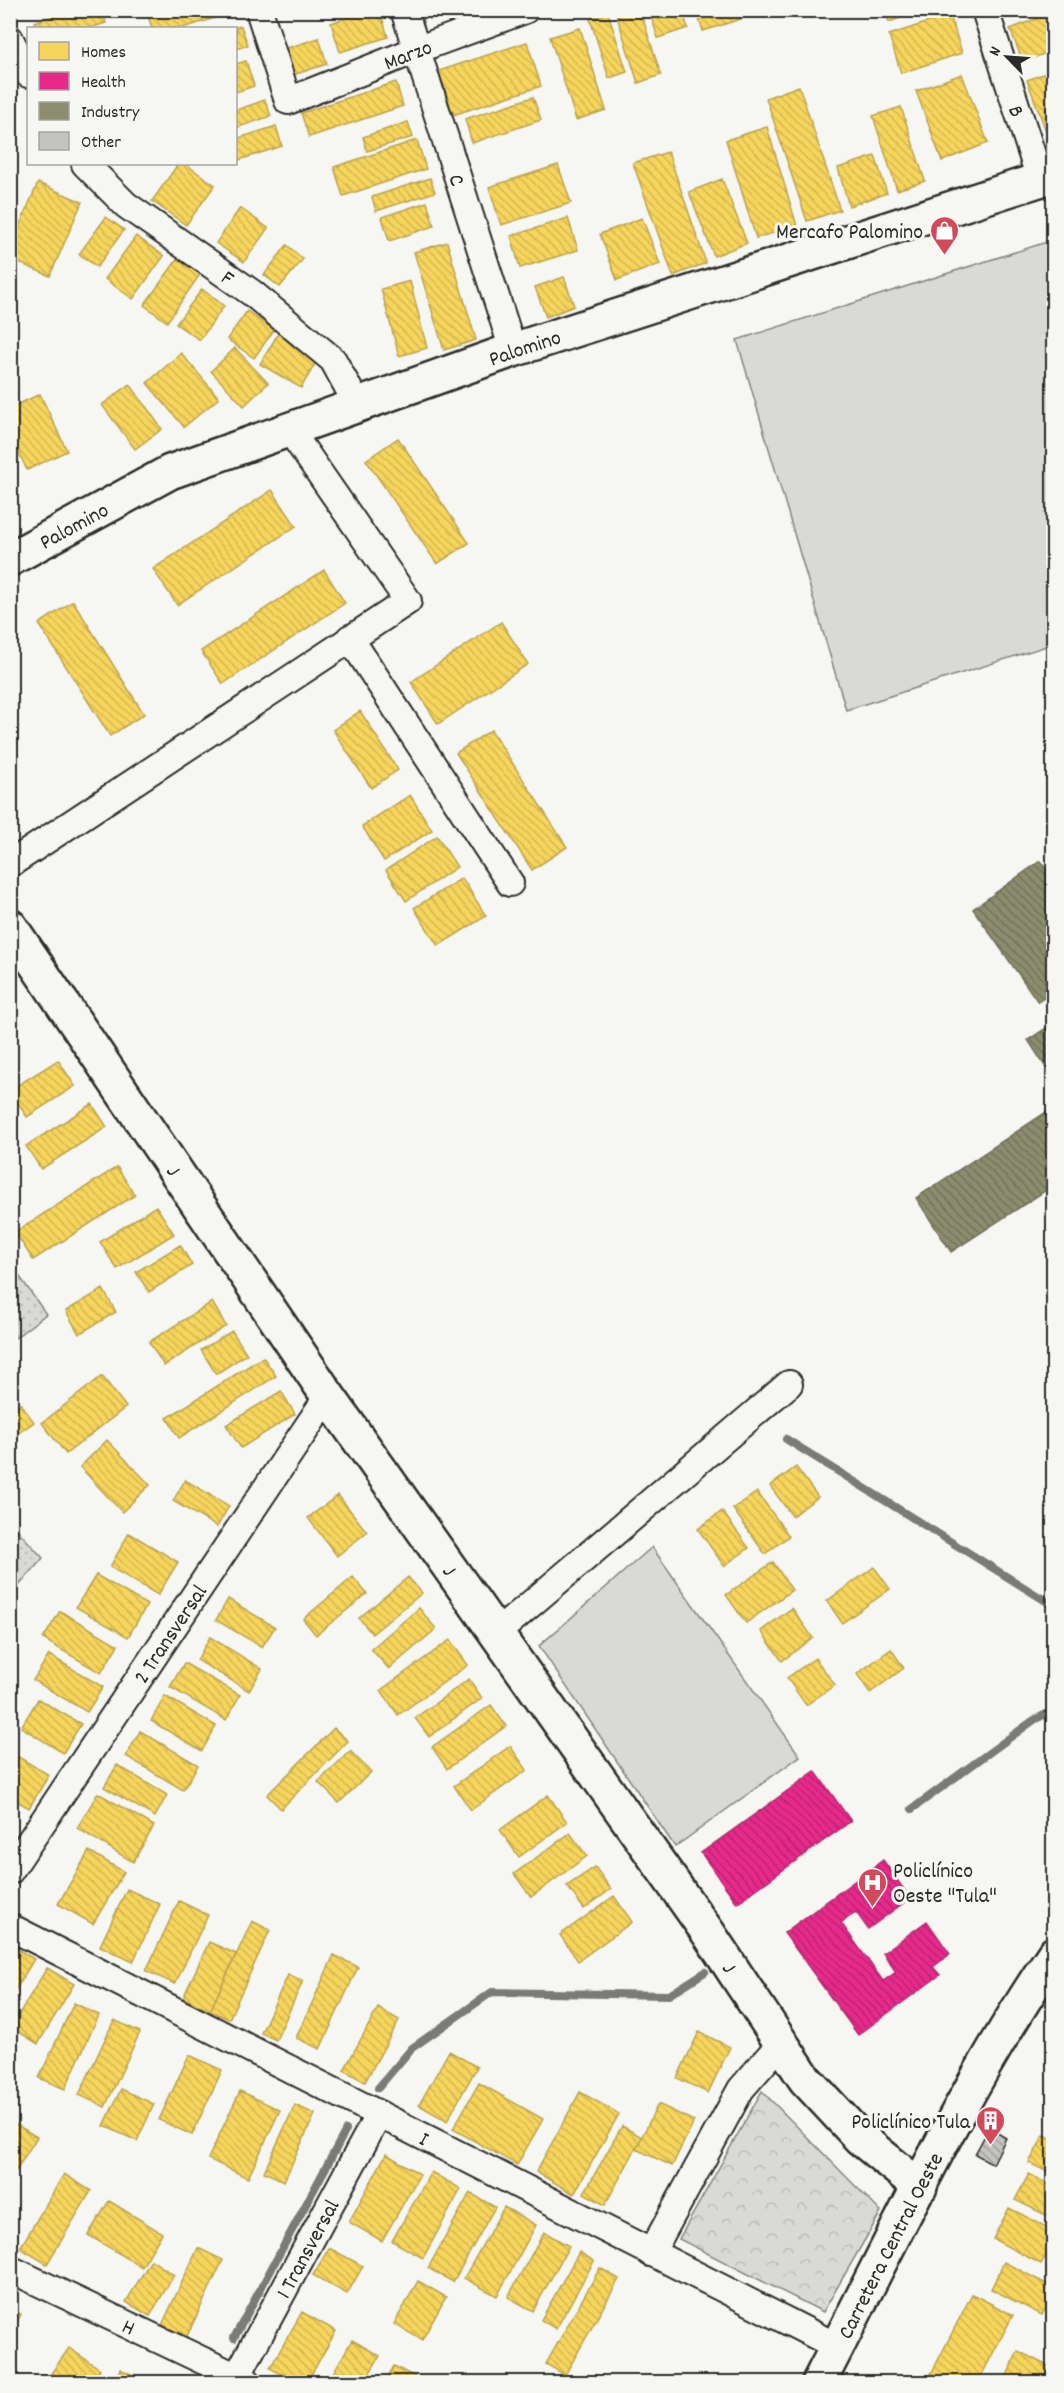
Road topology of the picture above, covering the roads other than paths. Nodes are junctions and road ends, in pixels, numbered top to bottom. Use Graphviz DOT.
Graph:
graph roads {
  1 [pos="259,10"];
  2 [pos="404,10"];
  3 [pos="525,10"];
  4 [pos="985,10"];
  5 [pos="10,39"];
  6 [pos="416,50"];
  7 [pos="27,72"];
  8 [pos="86,165"];
  9 [pos="1047,177"];
  10 [pos="513,350"];
  11 [pos="357,404"];
  12 [pos="289,429"];
  13 [pos="10,559"];
  14 [pos="350,638"];
  15 [pos="10,864"];
  16 [pos="510,883"];
  17 [pos="10,927"];
  18 [pos="789,1384"];
  19 [pos="328,1396"];
  20 [pos="498,1632"];
  21 [pos="10,1871"];
  22 [pos="10,1927"];
  23 [pos="1053,1954"];
  24 [pos="781,2043"];
  25 [pos="379,2114"];
  26 [pos="920,2187"];
  27 [pos="651,2253"];
  28 [pos="10,2269"];
  29 [pos="838,2347"];
  30 [pos="239,2381"];
  31 [pos="819,2382"];
  1 -- 6 [label="street, Marzo"];
  2 -- 6 [label="street, C"];
  3 -- 6 [label="street, Marzo"];
  4 -- 9 [label="street, B"];
  5 -- 7 [label="street"];
  6 -- 10 [label="street, C"];
  8 -- 11 [label="street, F"];
  9 -- 10 [label="main road, Palomino"];
  10 -- 11 [label="main road, Palomino"];
  11 -- 12 [label="main road, Palomino"];
  12 -- 13 [label="main road, Palomino"];
  12 -- 14 [label="street"];
  14 -- 15 [label="street"];
  14 -- 16 [label="street"];
  17 -- 19 [label="main road, J"];
  18 -- 20 [label="street"];
  19 -- 20 [label="main road, J"];
  19 -- 21 [label="street, 2 Transversal"];
  20 -- 24 [label="main road, J"];
  22 -- 25 [label="street, I"];
  23 -- 26 [label="main road, Carretera Central Oeste"];
  24 -- 26 [label="main road, J"];
  24 -- 27 [label="street"];
  25 -- 27 [label="street, I"];
  25 -- 30 [label="street, 1 Transversal"];
  26 -- 29 [label="main road, Carretera Central Oeste"];
  27 -- 29 [label="street, I"];
  28 -- 30 [label="street, H"];
  29 -- 31 [label="main road, Carretera Central Oeste"];
}
